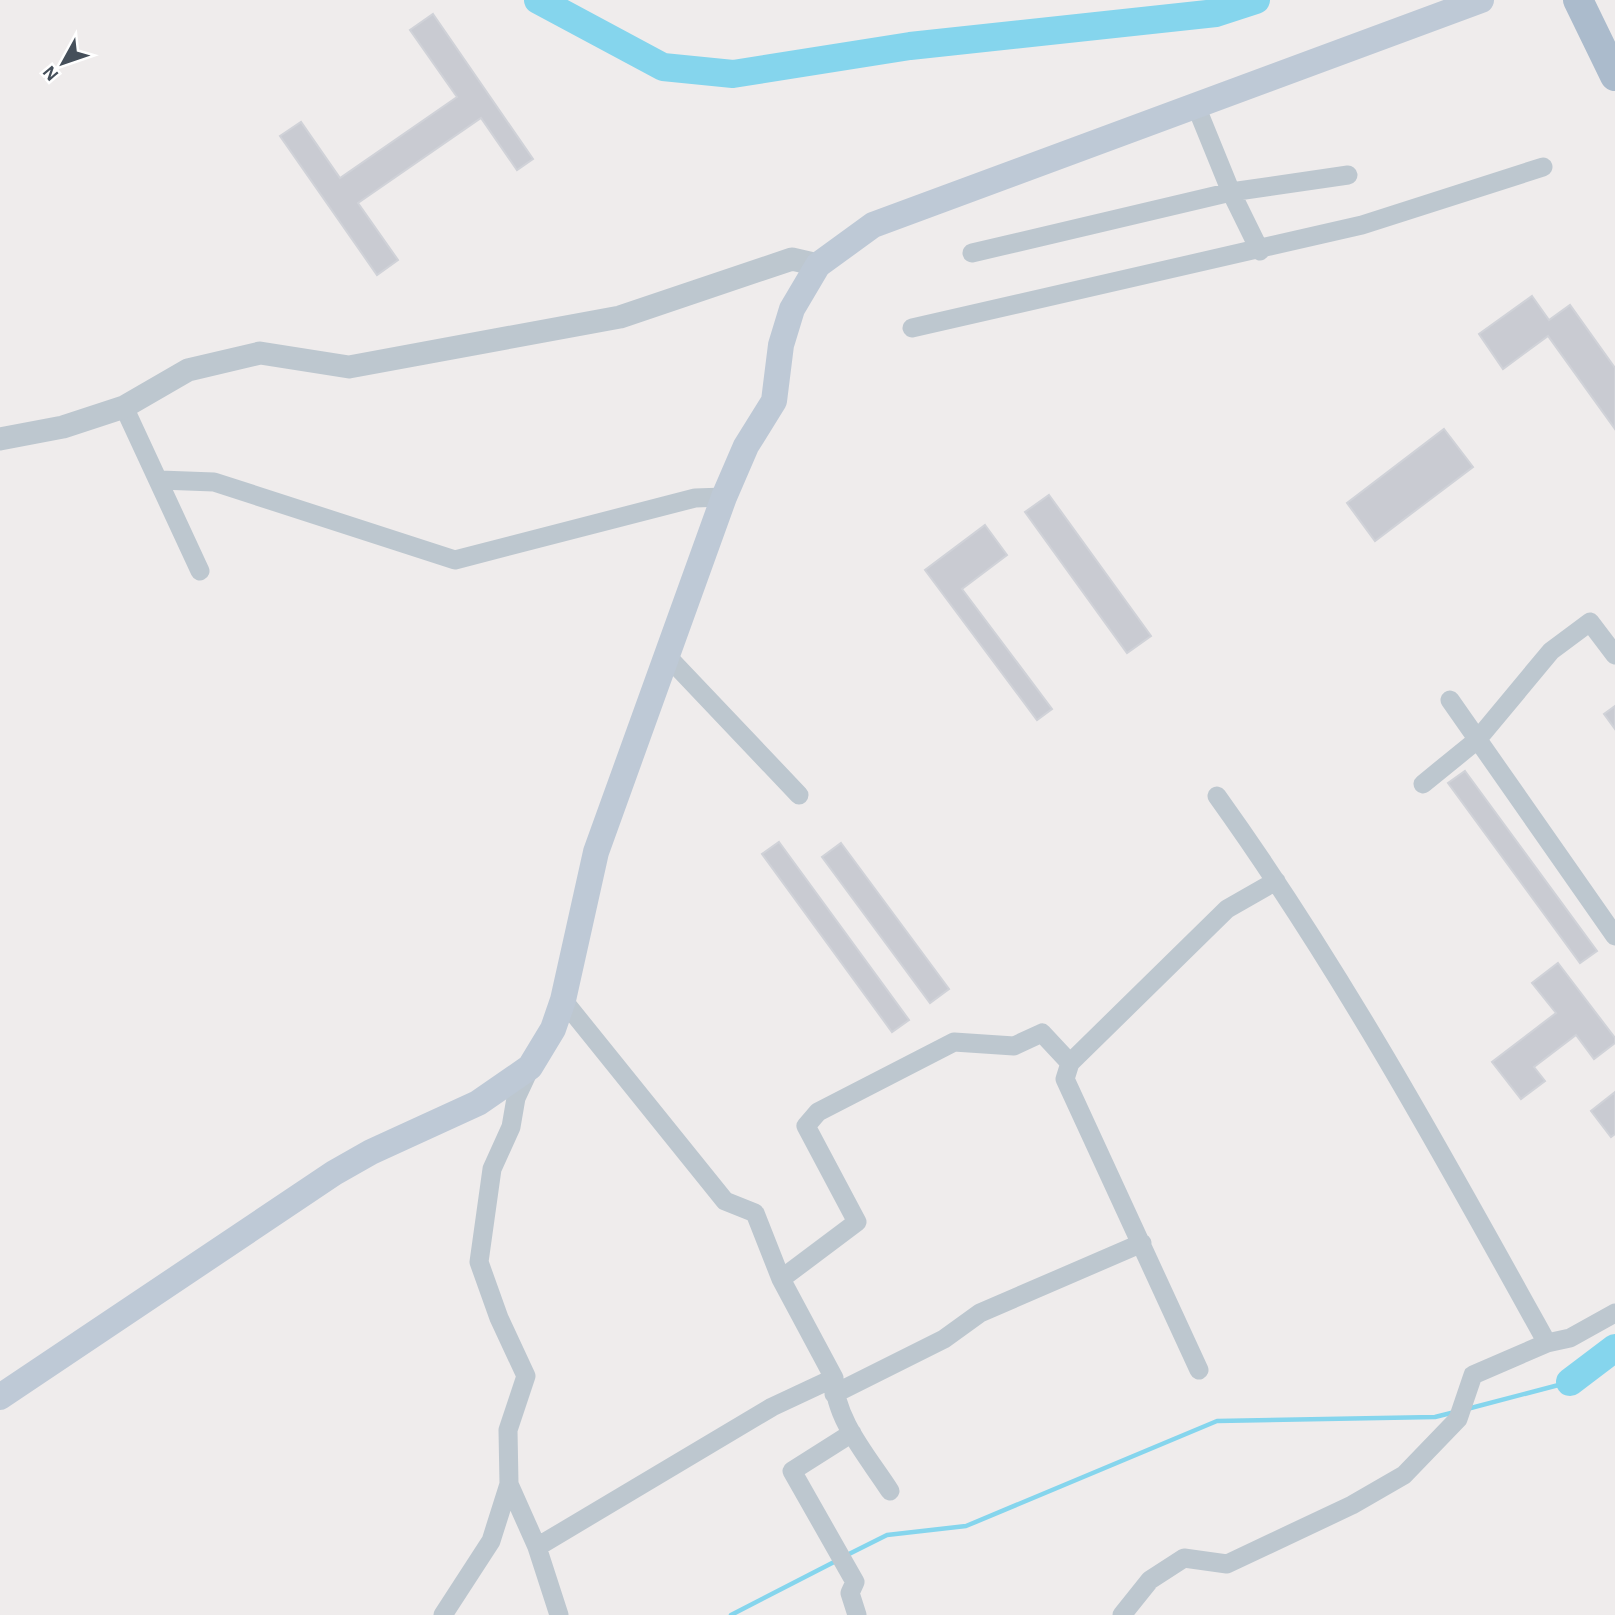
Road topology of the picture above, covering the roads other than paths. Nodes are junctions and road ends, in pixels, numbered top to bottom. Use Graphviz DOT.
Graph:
graph roads {
  1 [pos="1481,0"];
  2 [pos="1578,0"];
  3 [pos="1615,76"];
  4 [pos="1196,106"];
  5 [pos="1543,167"];
  6 [pos="1348,175"];
  7 [pos="1231,192"];
  8 [pos="1260,251"];
  9 [pos="972,253"];
  10 [pos="818,265"];
  11 [pos="912,328"];
  12 [pos="124,407"];
  13 [pos="0,439"];
  14 [pos="160,480"];
  15 [pos="724,497"];
  16 [pos="200,571"];
  17 [pos="1615,655"];
  18 [pos="668,657"];
  19 [pos="1450,700"];
  20 [pos="1477,740"];
  21 [pos="1423,784"];
  22 [pos="799,795"];
  23 [pos="1217,796"];
  24 [pos="1276,881"];
  25 [pos="1615,936"];
  26 [pos="564,1000"];
  27 [pos="1070,1063"];
  28 [pos="530,1067"];
  29 [pos="1142,1243"];
  30 [pos="781,1279"];
  31 [pos="1615,1313"];
  32 [pos="1547,1343"];
  33 [pos="1199,1370"];
  34 [pos="834,1386"];
  35 [pos="0,1398"];
  36 [pos="852,1433"];
  37 [pos="509,1484"];
  38 [pos="890,1491"];
  39 [pos="537,1547"];
  40 [pos="443,1615"];
  41 [pos="559,1615"];
  42 [pos="857,1615"];
  43 [pos="1122,1615"];
  1 -- 4 [label="main road"];
  2 -- 3 [label="main road"];
  4 -- 7 [label="street"];
  4 -- 10 [label="main road"];
  5 -- 8 [label="street"];
  6 -- 7 [label="street"];
  7 -- 8 [label="street"];
  7 -- 9 [label="street"];
  8 -- 11 [label="street"];
  10 -- 12 [label="street"];
  10 -- 15 [label="main road"];
  12 -- 13 [label="street"];
  12 -- 14 [label="street"];
  14 -- 15 [label="street"];
  14 -- 16 [label="street"];
  15 -- 18 [label="main road"];
  17 -- 20 [label="street"];
  18 -- 22 [label="street"];
  18 -- 26 [label="main road"];
  19 -- 20 [label="street"];
  20 -- 21 [label="street"];
  20 -- 25 [label="street"];
  23 -- 24 [label="street"];
  24 -- 27 [label="street"];
  24 -- 32 [label="street"];
  26 -- 28 [label="main road"];
  26 -- 30 [label="street"];
  27 -- 29 [label="street"];
  27 -- 30 [label="street"];
  28 -- 35 [label="main road"];
  28 -- 37 [label="street"];
  29 -- 33 [label="street"];
  29 -- 34 [label="street"];
  30 -- 34 [label="street"];
  31 -- 32 [label="street"];
  32 -- 43 [label="street"];
  34 -- 36 [label="street"];
  34 -- 39 [label="street"];
  36 -- 38 [label="street"];
  36 -- 42 [label="street"];
  37 -- 39 [label="street"];
  37 -- 40 [label="street"];
  39 -- 41 [label="street"];
}
